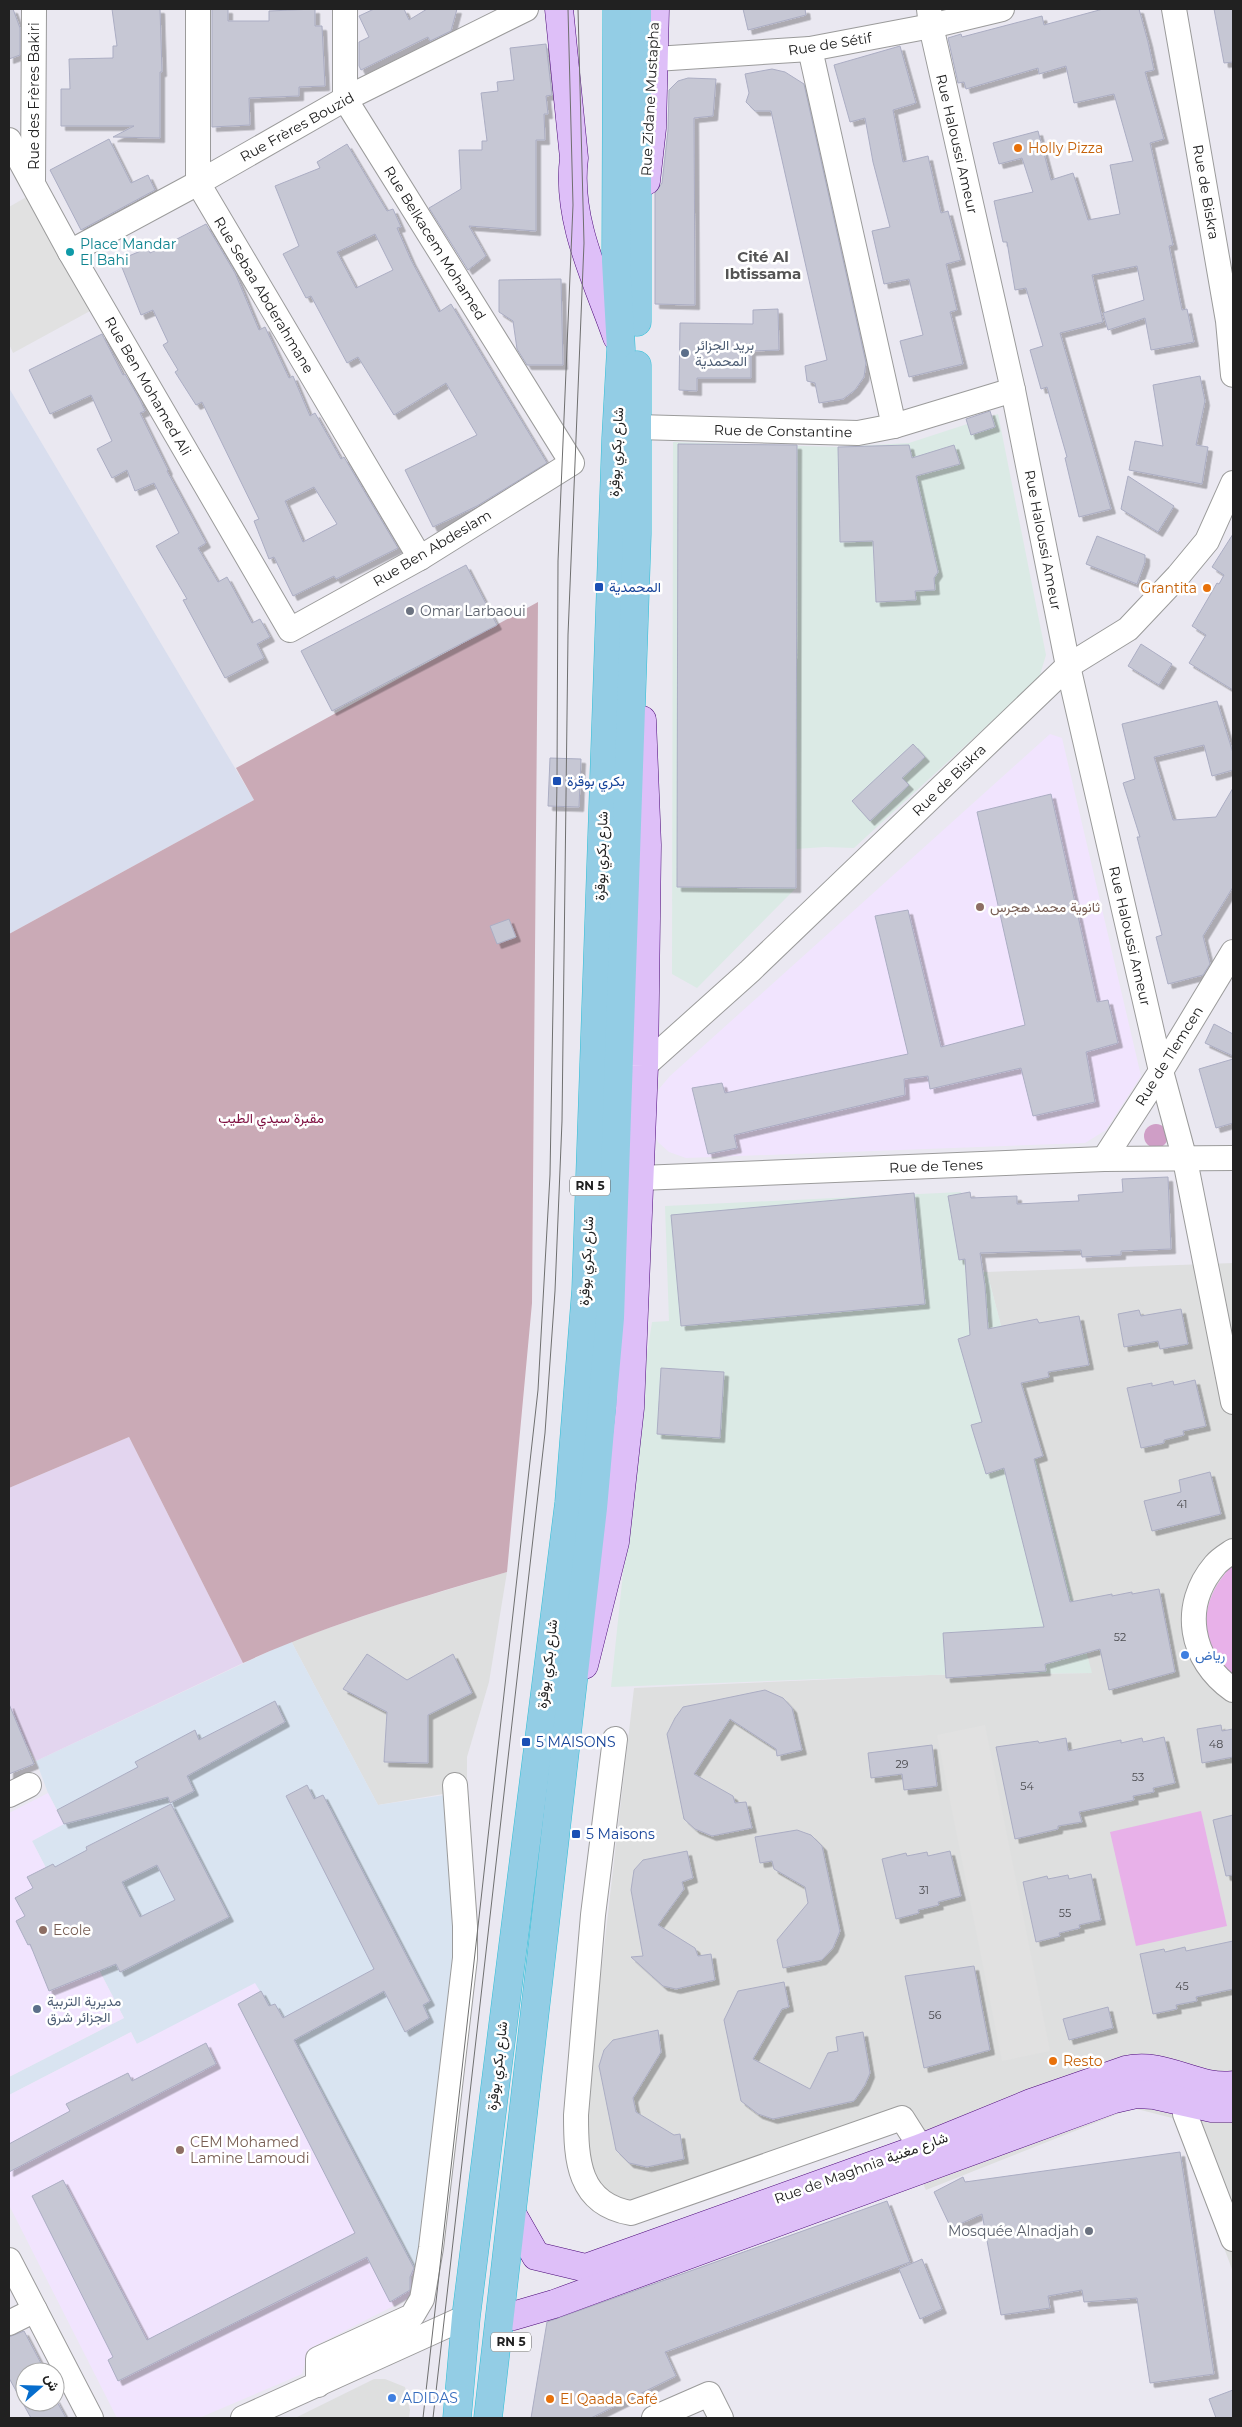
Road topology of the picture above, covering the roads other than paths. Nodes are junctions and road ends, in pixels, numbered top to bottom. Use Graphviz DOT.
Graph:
graph roads {
  1 [pos="34,9"];
  2 [pos="198,9"];
  3 [pos="345,9"];
  4 [pos="526,9"];
  5 [pos="559,9"];
  6 [pos="617,9"];
  7 [pos="637,9"];
  8 [pos="655,9"];
  9 [pos="1002,9"];
  10 [pos="1174,9"];
  11 [pos="930,18"];
  12 [pos="810,49"];
  13 [pos="655,59"];
  14 [pos="346,99"];
  15 [pos="9,140"];
  16 [pos="33,183"];
  17 [pos="198,183"];
  18 [pos="637,219"];
  19 [pos="70,252"];
  20 [pos="621,349"];
  21 [pos="1233,375"];
  22 [pos="1013,390"];
  23 [pos="894,426"];
  24 [pos="637,427"];
  25 [pos="572,463"];
  26 [pos="1233,483"];
  27 [pos="638,534"];
  28 [pos="420,558"];
  29 [pos="290,630"];
  30 [pos="1068,666"];
  31 [pos="1233,952"];
  32 [pos="644,1066"];
  33 [pos="1161,1071"];
  34 [pos="1233,1158"];
  35 [pos="1104,1159"];
  36 [pos="1185,1160"];
  37 [pos="640,1178"];
  38 [pos="1233,1402"];
  39 [pos="1233,1550"];
  40 [pos="1233,1690"];
  41 [pos="567,1734"];
  42 [pos="615,1739"];
  43 [pos="455,1785"];
  44 [pos="1233,2085"];
  45 [pos="1187,2090"];
  46 [pos="1233,2108"];
  47 [pos="925,2158"];
  48 [pos="512,2214"];
  49 [pos="1233,2240"];
  50 [pos="9,2260"];
  51 [pos="507,2266"];
  52 [pos="35,2310"];
  53 [pos="513,2316"];
  54 [pos="466,2317"];
  55 [pos="9,2323"];
  56 [pos="318,2385"];
  57 [pos="91,2418"];
  58 [pos="244,2418"];
  59 [pos="457,2418"];
  60 [pos="488,2418"];
  61 [pos="504,2418"];
  62 [pos="654,2418"];
  63 [pos="721,2418"];
  1 -- 16 [label="street, Rue des Frères Bakiri"];
  2 -- 17 [label="street"];
  3 -- 14 [label="street"];
  4 -- 14 [label="street, Rue Frères Bouzid"];
  5 -- 20 [label="street"];
  6 -- 20 [label="highway, شارع بكري بوقرة / RN 5"];
  7 -- 18 [label="highway, شارع بكري بوقرة / RN 5"];
  8 -- 13 [label="street, Rue Zidane Mustapha"];
  9 -- 11 [label="street, Rue de Sétif"];
  10 -- 21 [label="street, Rue de Biskra"];
  11 -- 12 [label="street, Rue de Sétif"];
  11 -- 22 [label="street, Rue Haloussi Ameur"];
  12 -- 13 [label="street, Rue de Sétif"];
  12 -- 23 [label="street"];
  13 -- 18 [label="street, Rue Zidane Mustapha"];
  14 -- 17 [label="street, Rue Frères Bouzid"];
  14 -- 25 [label="street, Rue Belkacem Mohamed"];
  15 -- 16 [label="street, Rue Ben Mohamed Ali"];
  16 -- 19 [label="street, Rue Ben Mohamed Ali"];
  17 -- 19 [label="street, Rue Frères Bouzid"];
  17 -- 28 [label="street, Rue Sebaa Abderahmane"];
  18 -- 24 [label="highway, شارع بكري بوقرة / RN 5"];
  19 -- 29 [label="street, Rue Ben Mohamed Ali"];
  20 -- 54 [label="highway, شارع بكري بوقرة / RN 5"];
  22 -- 23 [label="street, Rue de Constantine"];
  22 -- 30 [label="street, Rue Haloussi Ameur"];
  23 -- 24 [label="street, Rue de Constantine"];
  24 -- 27 [label="highway, شارع بكري بوقرة / RN 5"];
  25 -- 28 [label="street, Rue Ben Abdeslam"];
  26 -- 30 [label="street, Rue de Biskra"];
  27 -- 32 [label="street"];
  27 -- 41 [label="highway, شارع بكري بوقرة / RN 5"];
  28 -- 29 [label="street, Rue Ben Abdeslam"];
  30 -- 32 [label="street, Rue de Biskra"];
  30 -- 33 [label="street, Rue Haloussi Ameur"];
  31 -- 33 [label="street, Rue de Tlemcen"];
  32 -- 37 [label="street"];
  33 -- 35 [label="street, Rue de Tlemcen"];
  33 -- 36 [label="street, Rue Haloussi Ameur"];
  34 -- 36 [label="street, Rue de Tenes"];
  35 -- 36 [label="street, Rue de Tenes"];
  35 -- 37 [label="street, Rue de Tenes"];
  36 -- 38 [label="street, Rue Haloussi Ameur"];
  37 -- 41 [label="street"];
  39 -- 40 [label="street"];
  41 -- 48 [label="highway, شارع بكري بوقرة / RN 5"];
  42 -- 47 [label="street"];
  43 -- 56 [label="street"];
  44 -- 45 [label="street, Rue de Maghnia شارع مغنية"];
  45 -- 46 [label="street, Rue de Maghnia شارع مغنية"];
  45 -- 47 [label="street, Rue de Maghnia شارع مغنية"];
  45 -- 49 [label="street"];
  47 -- 48 [label="street, Rue de Maghnia شارع مغنية"];
  47 -- 53 [label="street, Rue de Maghnia شارع مغنية"];
  48 -- 51 [label="highway, شارع بكري بوقرة / RN 5"];
  50 -- 52 [label="street"];
  51 -- 53 [label="highway, RN 5"];
  51 -- 60 [label="highway, شارع بكري بوقرة / RN 5"];
  52 -- 55 [label="street"];
  52 -- 57 [label="street"];
  53 -- 61 [label="highway, RN 5"];
  54 -- 56 [label="street"];
  54 -- 59 [label="highway, شارع بكري بوقرة / RN 5"];
  56 -- 58 [label="street"];
  62 -- 63 [label="street"];
}
